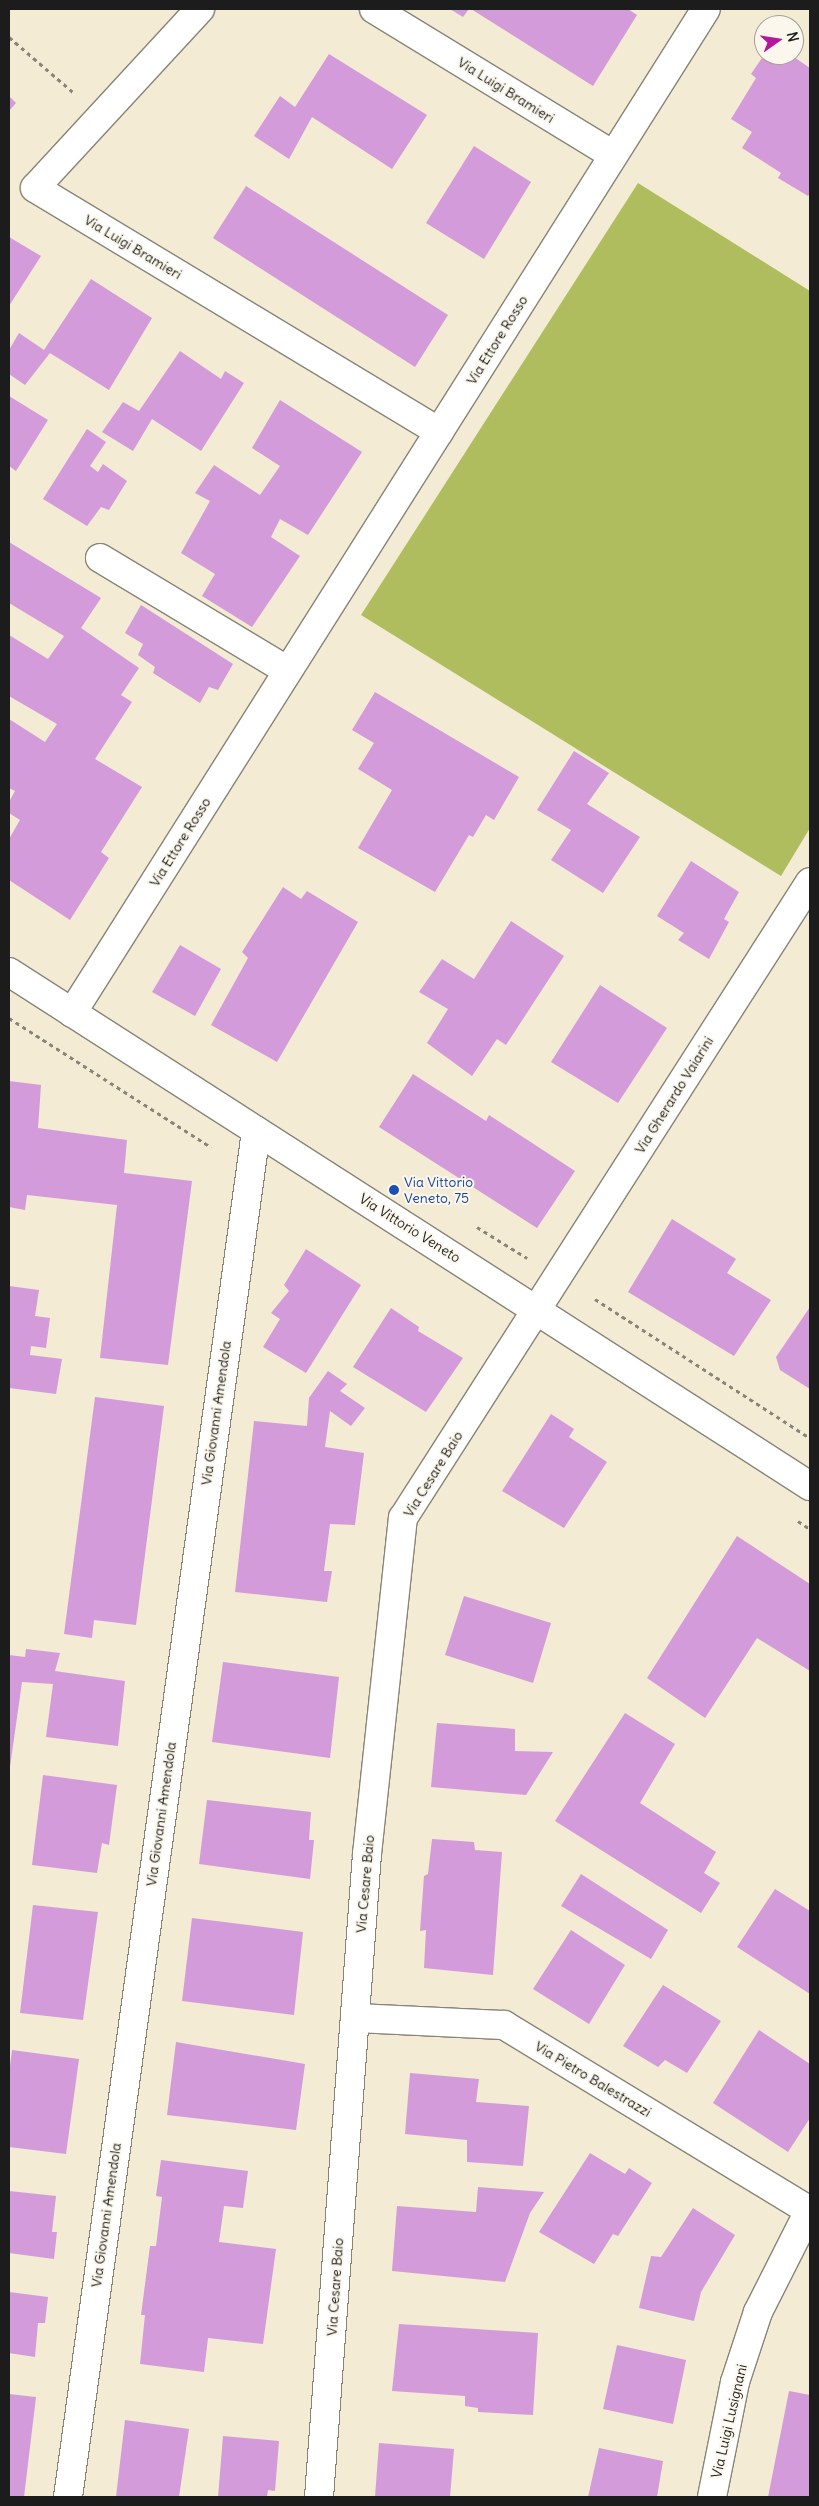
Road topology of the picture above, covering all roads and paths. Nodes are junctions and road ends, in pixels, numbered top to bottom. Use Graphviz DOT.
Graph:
graph roads {
  1 [pos="200,9"];
  2 [pos="374,9"];
  3 [pos="706,9"];
  4 [pos="9,37"];
  5 [pos="101,116"];
  6 [pos="613,156"];
  7 [pos="439,432"];
  8 [pos="100,558"];
  9 [pos="288,671"];
  10 [pos="810,882"];
  11 [pos="9,972"];
  12 [pos="72,1013"];
  13 [pos="9,1018"];
  14 [pos="256,1131"];
  15 [pos="216,1150"];
  16 [pos="595,1299"];
  17 [pos="538,1310"];
  18 [pos="810,1438"];
  19 [pos="810,1486"];
  20 [pos="355,2018"];
  21 [pos="810,2210"];
  22 [pos="68,2497"];
  23 [pos="319,2497"];
  24 [pos="712,2497"];
  1 -- 5 [label="street, Via Luigi Bramieri"];
  2 -- 6 [label="street, Via Luigi Bramieri"];
  3 -- 6 [label="street, Via Ettore Rosso"];
  4 -- 5 [label="path"];
  5 -- 7 [label="street, Via Luigi Bramieri"];
  6 -- 7 [label="street, Via Ettore Rosso"];
  7 -- 9 [label="street, Via Ettore Rosso"];
  8 -- 9 [label="street"];
  9 -- 12 [label="street, Via Ettore Rosso"];
  10 -- 17 [label="street, Via Gherardo Vaiarini"];
  11 -- 12 [label="street, Via Vittorio Veneto"];
  12 -- 14 [label="street, Via Vittorio Veneto"];
  13 -- 15 [label="path"];
  14 -- 17 [label="street, Via Vittorio Veneto"];
  14 -- 22 [label="street, Via Giovanni Amendola"];
  16 -- 18 [label="path"];
  17 -- 19 [label="street, Via Vittorio Veneto"];
  17 -- 20 [label="street, Via Cesare Baio"];
  20 -- 21 [label="street, Via Pietro Balestrazzi"];
  20 -- 23 [label="street, Via Cesare Baio"];
  21 -- 24 [label="street, Via Luigi Lusignani"];
}
